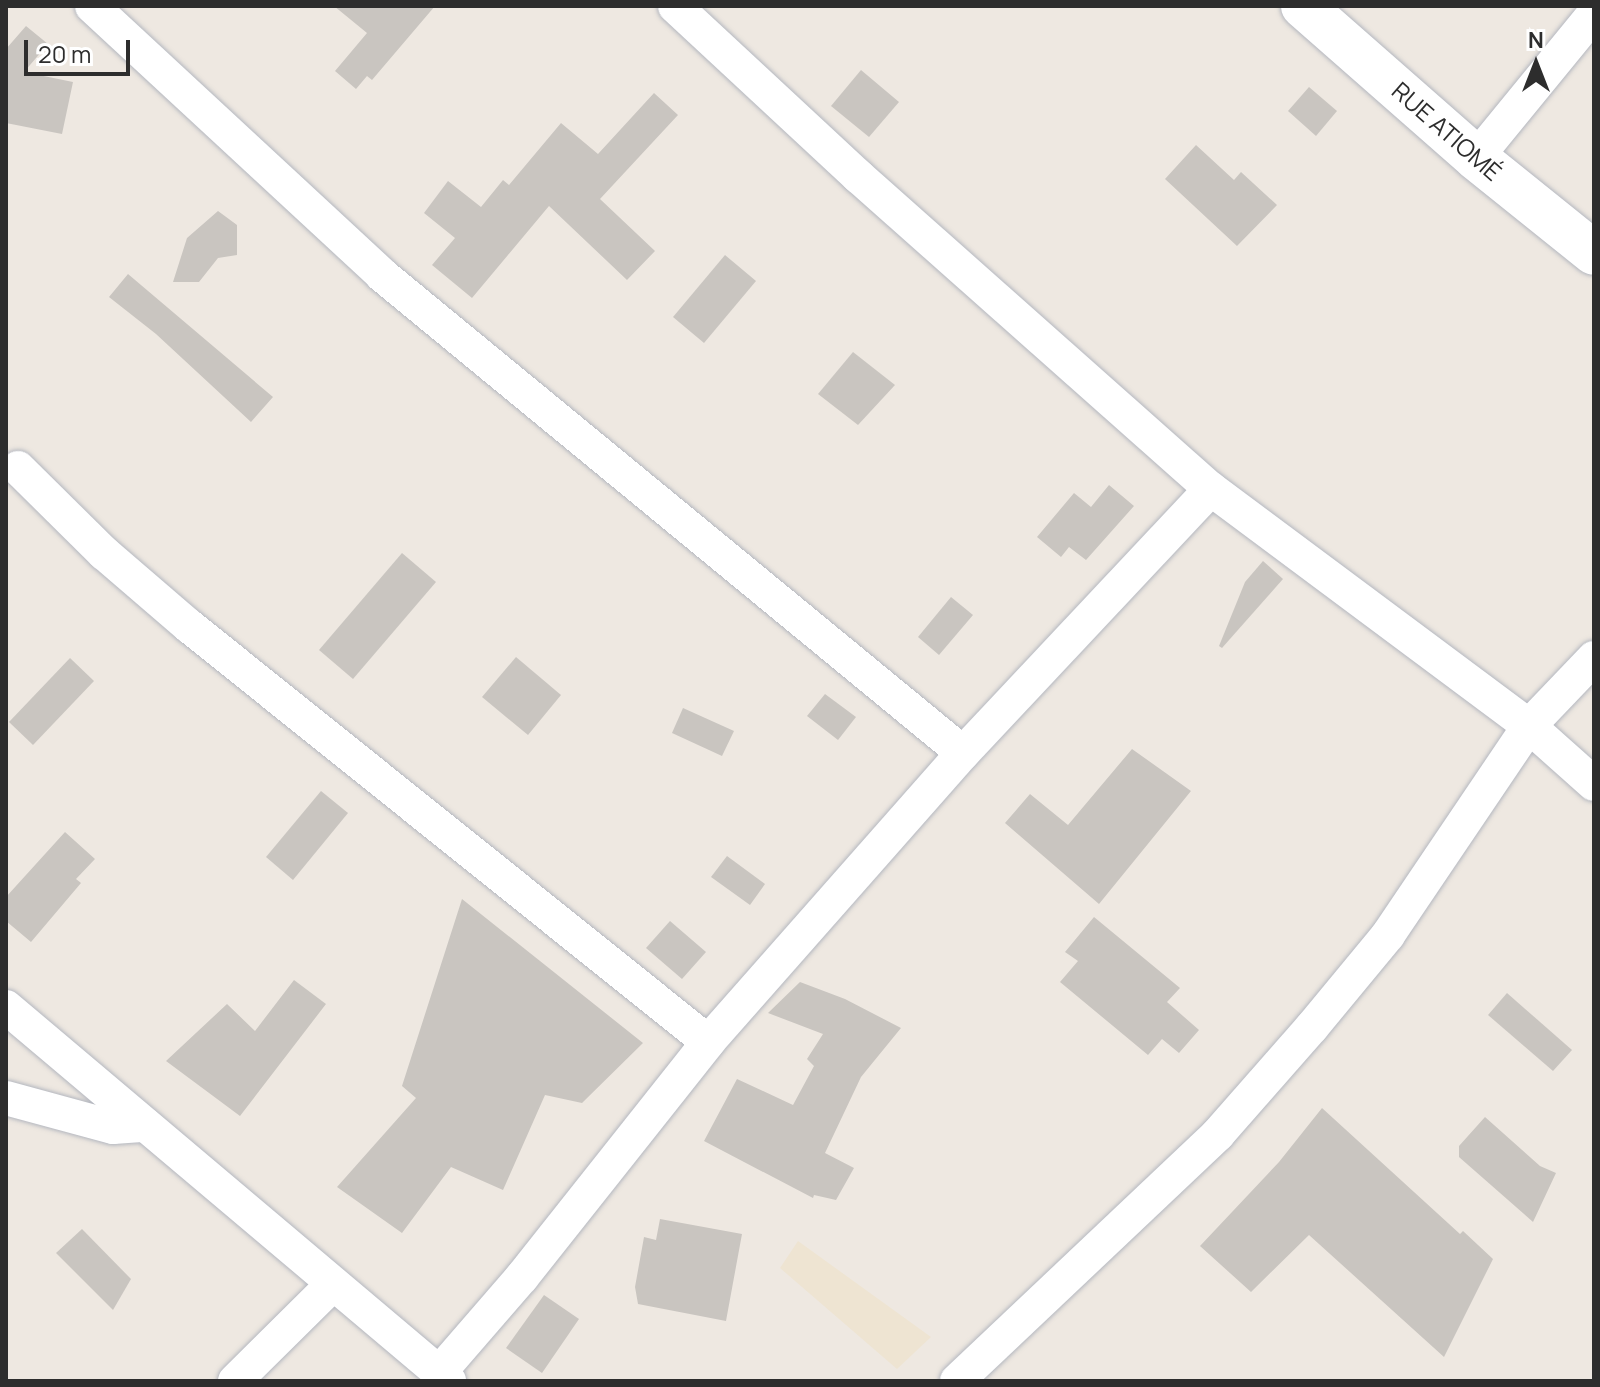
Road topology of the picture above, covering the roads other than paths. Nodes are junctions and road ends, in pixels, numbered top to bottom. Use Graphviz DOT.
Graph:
graph roads {
  1 [pos="92,6"];
  2 [pos="675,6"];
  3 [pos="1303,6"];
  4 [pos="1594,14"];
  5 [pos="1476,158"];
  6 [pos="1594,253"];
  7 [pos="18,468"];
  8 [pos="1211,489"];
  9 [pos="1594,658"];
  10 [pos="1529,726"];
  11 [pos="963,753"];
  12 [pos="1594,784"];
  13 [pos="6,1007"];
  14 [pos="708,1042"];
  15 [pos="6,1098"];
  16 [pos="145,1125"];
  17 [pos="333,1284"];
  18 [pos="444,1378"];
  19 [pos="235,1381"];
  20 [pos="957,1381"];
  1 -- 11 [label="street"];
  2 -- 8 [label="street"];
  3 -- 5 [label="street, RUE ATIOMÉ"];
  4 -- 5 [label="street"];
  5 -- 6 [label="street, RUE ATIOMÉ"];
  7 -- 14 [label="street"];
  8 -- 10 [label="street"];
  8 -- 11 [label="street"];
  9 -- 10 [label="street"];
  10 -- 12 [label="street"];
  10 -- 20 [label="street"];
  11 -- 14 [label="street"];
  13 -- 16 [label="street"];
  14 -- 18 [label="street"];
  15 -- 16 [label="street"];
  16 -- 17 [label="street"];
  17 -- 18 [label="street"];
  17 -- 19 [label="street"];
}
